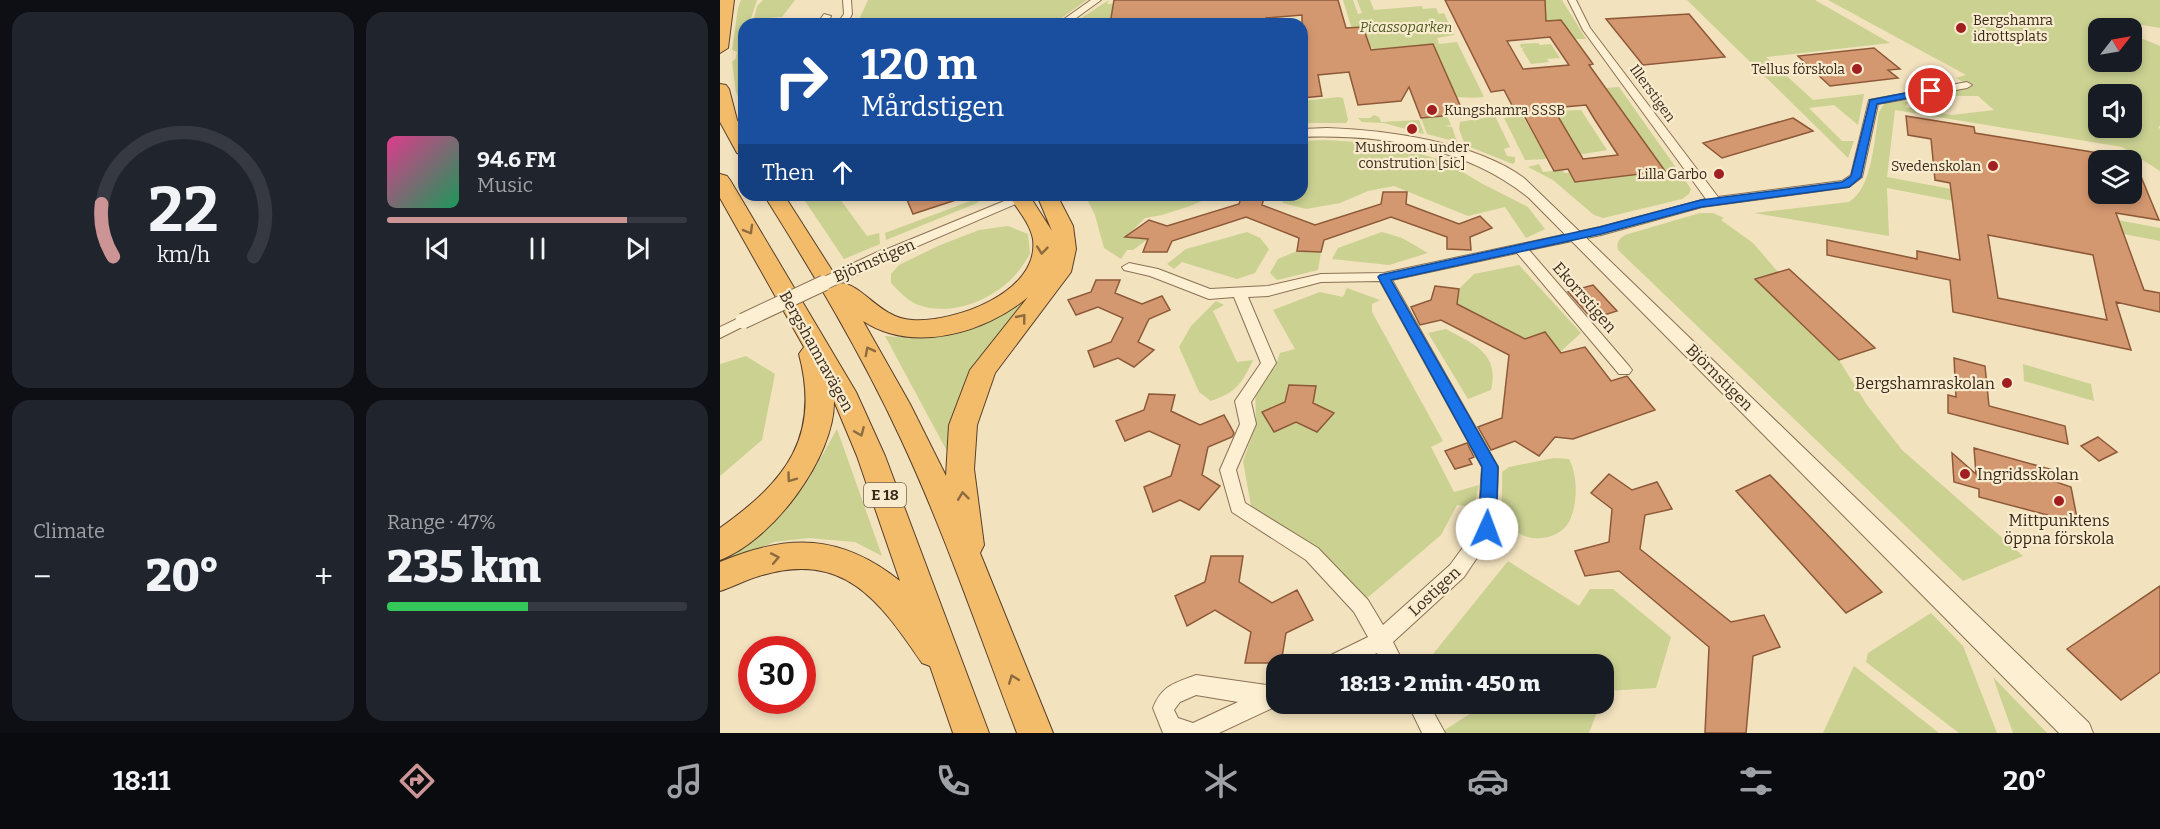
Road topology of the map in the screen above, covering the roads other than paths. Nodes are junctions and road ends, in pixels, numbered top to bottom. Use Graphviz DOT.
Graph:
graph roads {
  1 [pos="727,0"];
  2 [pos="848,0"];
  3 [pos="1097,0"];
  4 [pos="1572,0"];
  5 [pos="846,18"];
  6 [pos="1071,18"];
  7 [pos="720,48"];
  8 [pos="1967,85"];
  9 [pos="720,89"];
  10 [pos="1308,132"];
  11 [pos="738,138"];
  12 [pos="720,180"];
  13 [pos="778,201"];
  14 [pos="1012,201"];
  15 [pos="1027,201"];
  16 [pos="1050,201"];
  17 [pos="1715,201"];
  18 [pos="1576,236"];
  19 [pos="1519,247"];
  20 [pos="1129,267"];
  21 [pos="826,276"];
  22 [pos="1384,277"];
  23 [pos="1240,294"];
  24 [pos="804,324"];
  25 [pos="720,333"];
  26 [pos="1624,370"];
  27 [pos="720,546"];
  28 [pos="973,575"];
  29 [pos="720,577"];
  30 [pos="1380,641"];
  31 [pos="1354,654"];
  32 [pos="1388,654"];
  33 [pos="951,673"];
  34 [pos="1266,695"];
  35 [pos="1266,700"];
  36 [pos="1424,714"];
  37 [pos="971,733"];
  38 [pos="1035,733"];
  39 [pos="1193,733"];
  40 [pos="1434,733"];
  41 [pos="2079,733"];
  1 -- 7 [label="highway"];
  2 -- 5 [label="street"];
  3 -- 6 [label="street"];
  4 -- 17 [label="street, Illerstigen"];
  8 -- 17 [label="street"];
  9 -- 11 [label="highway"];
  10 -- 18 [label="street, Björnstigen"];
  12 -- 24 [label="highway, Bergshamravägen / E 18, one-way"];
  13 -- 21 [label="highway"];
  14 -- 25 [label="street, Björnstigen, bridge"];
  15 -- 21 [label="highway, one-way"];
  28 -- 16 [label="highway, one-way"];
  17 -- 18 [label="street"];
  18 -- 19 [label="street"];
  18 -- 41 [label="street, Björnstigen"];
  19 -- 22 [label="street"];
  19 -- 26 [label="street, Ekorrstigen"];
  20 -- 23 [label="street"];
  28 -- 21 [label="highway, one-way"];
  22 -- 23 [label="street"];
  22 -- 30 [label="street, Lostigen"];
  23 -- 30 [label="street"];
  24 -- 27 [label="highway, one-way"];
  24 -- 33 [label="highway, Bergshamravägen / E 18, one-way"];
  38 -- 28 [label="highway, one-way"];
  29 -- 33 [label="highway, one-way"];
  30 -- 31 [label="street, Lostigen"];
  30 -- 32 [label="street"];
  33 -- 37 [label="highway, Bergshamravägen / E 18"];
  34 -- 39 [label="street"];
  35 -- 39 [label="street"];
  36 -- 40 [label="street"];
}
